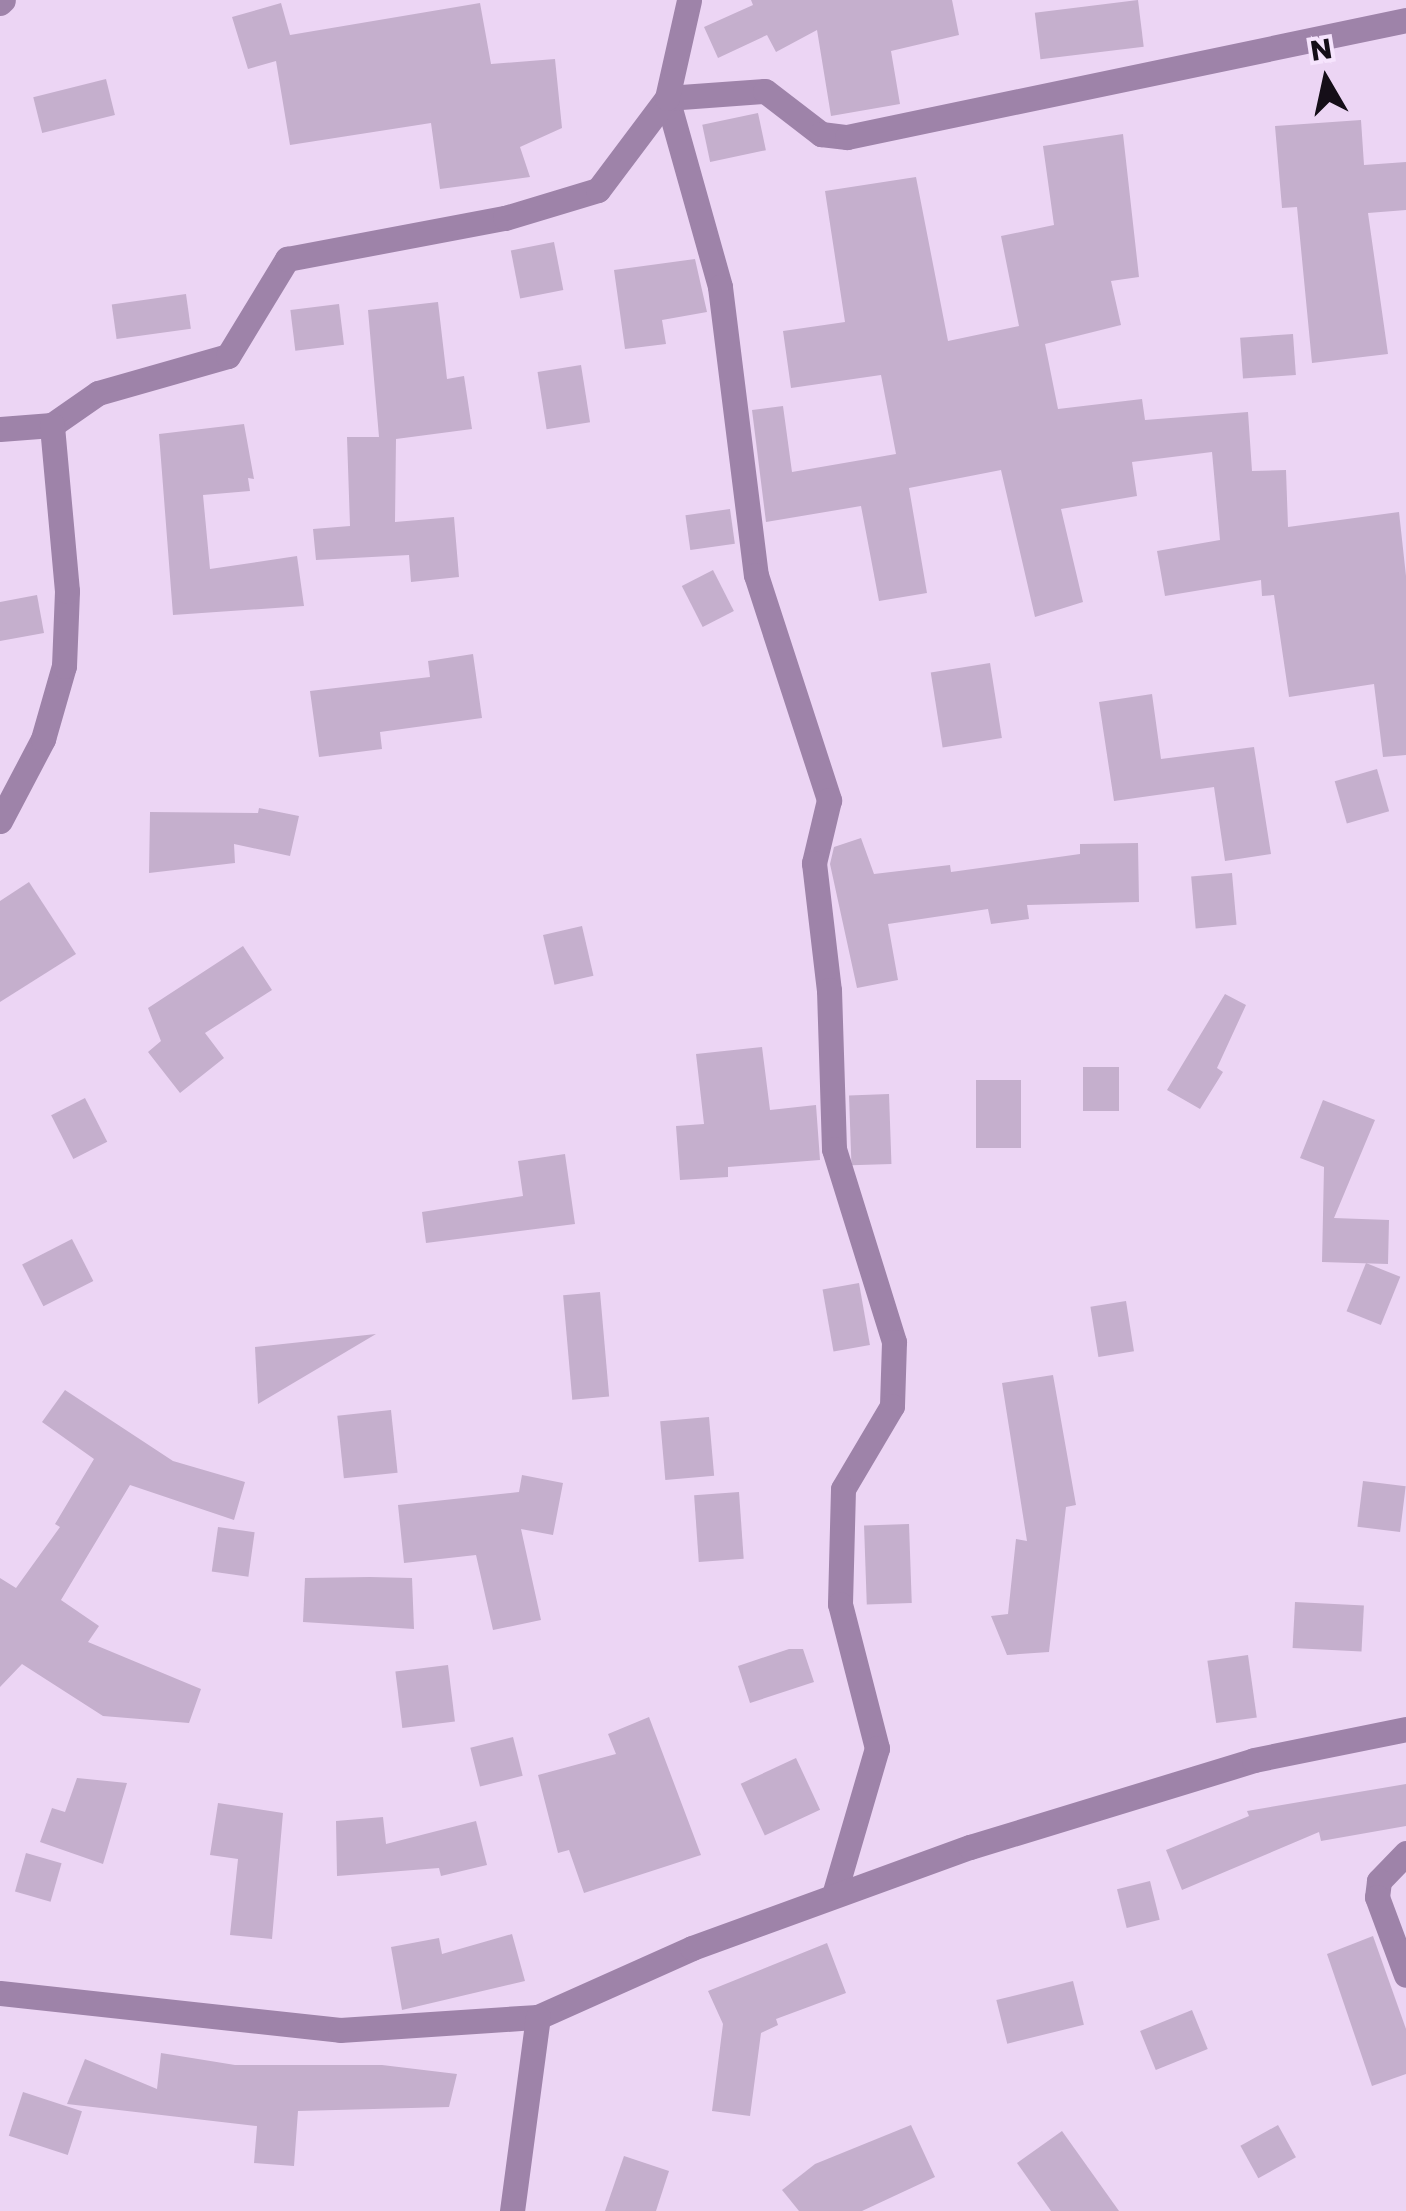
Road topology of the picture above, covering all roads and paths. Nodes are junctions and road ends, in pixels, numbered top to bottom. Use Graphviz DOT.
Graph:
graph roads {
  1 [pos="689,0"];
  2 [pos="1406,20"];
  3 [pos="667,98"];
  4 [pos="52,424"];
  5 [pos="0,429"];
  6 [pos="0,821"];
  7 [pos="1406,1729"];
  8 [pos="1406,1853"];
  9 [pos="834,1894"];
  10 [pos="1406,1975"];
  11 [pos="0,1993"];
  12 [pos="538,2017"];
  13 [pos="512,2211"];
  1 -- 3 [label="street"];
  2 -- 3 [label="street"];
  3 -- 4 [label="street"];
  3 -- 9 [label="street"];
  4 -- 5 [label="street"];
  4 -- 6 [label="street"];
  7 -- 9 [label="street"];
  8 -- 10 [label="street"];
  9 -- 12 [label="street"];
  11 -- 12 [label="street"];
  12 -- 13 [label="street"];
}
